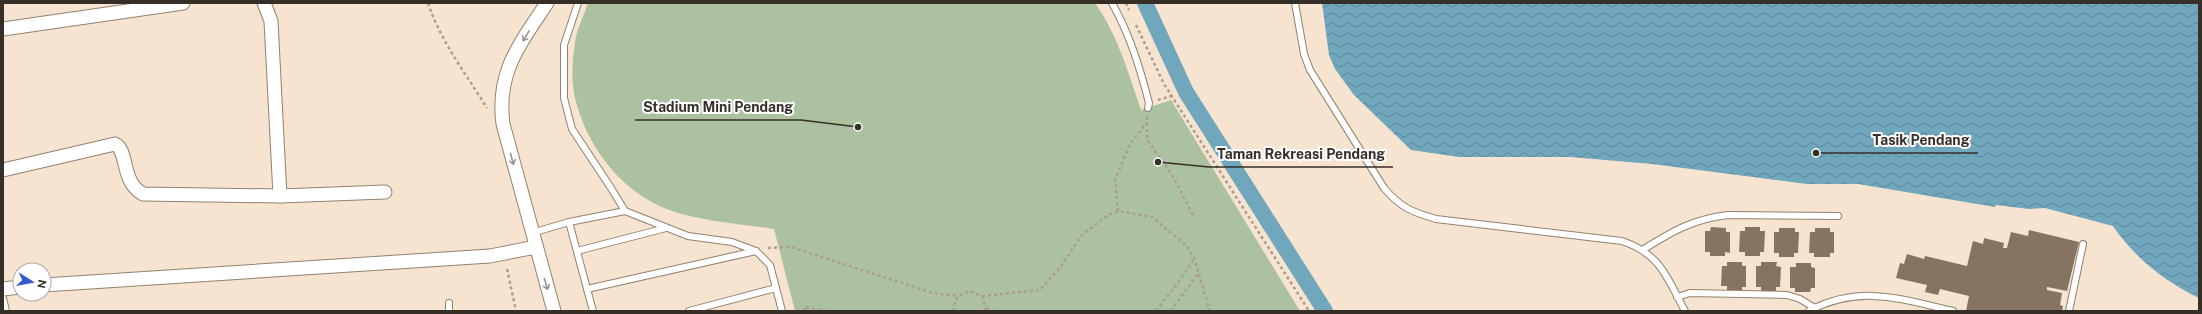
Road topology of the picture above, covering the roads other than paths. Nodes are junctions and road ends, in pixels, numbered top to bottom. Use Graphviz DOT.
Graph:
graph roads {
  1 [pos="183,3"];
  2 [pos="264,3"];
  3 [pos="547,3"];
  4 [pos="578,3"];
  5 [pos="1112,3"];
  6 [pos="1295,3"];
  7 [pos="3,29"];
  8 [pos="1148,108"];
  9 [pos="3,170"];
  10 [pos="385,192"];
  11 [pos="280,196"];
  12 [pos="625,211"];
  13 [pos="1838,216"];
  14 [pos="570,222"];
  15 [pos="666,228"];
  16 [pos="532,233"];
  17 [pos="2084,244"];
  18 [pos="536,247"];
  19 [pos="1644,249"];
  20 [pos="577,251"];
  21 [pos="756,251"];
  22 [pos="52,284"];
  23 [pos="776,288"];
  24 [pos="587,290"];
  25 [pos="1677,297"];
  26 [pos="3,298"];
  27 [pos="449,303"];
  28 [pos="1812,310"];
  29 [pos="6,311"];
  30 [pos="449,311"];
  31 [pos="554,311"];
  32 [pos="593,311"];
  33 [pos="690,311"];
  34 [pos="782,311"];
  35 [pos="1685,311"];
  36 [pos="1953,311"];
  37 [pos="2068,311"];
  1 -- 7 [label="street"];
  2 -- 11 [label="street"];
  3 -- 16 [label="street, one-way"];
  4 -- 12 [label="lane"];
  5 -- 8 [label="lane"];
  6 -- 19 [label="lane"];
  9 -- 11 [label="street"];
  10 -- 11 [label="street"];
  12 -- 14 [label="lane"];
  12 -- 15 [label="lane"];
  13 -- 19 [label="lane"];
  14 -- 16 [label="lane"];
  14 -- 20 [label="lane"];
  15 -- 20 [label="lane"];
  15 -- 21 [label="lane"];
  16 -- 18 [label="street"];
  17 -- 37 [label="lane"];
  18 -- 22 [label="street"];
  18 -- 31 [label="street, one-way"];
  19 -- 25 [label="lane"];
  20 -- 24 [label="lane"];
  21 -- 23 [label="lane"];
  21 -- 24 [label="lane"];
  23 -- 33 [label="lane"];
  23 -- 34 [label="lane"];
  24 -- 32 [label="lane"];
  25 -- 28 [label="lane"];
  25 -- 35 [label="lane"];
  26 -- 29 [label="lane"];
  27 -- 30 [label="lane"];
  28 -- 36 [label="lane"];
}
